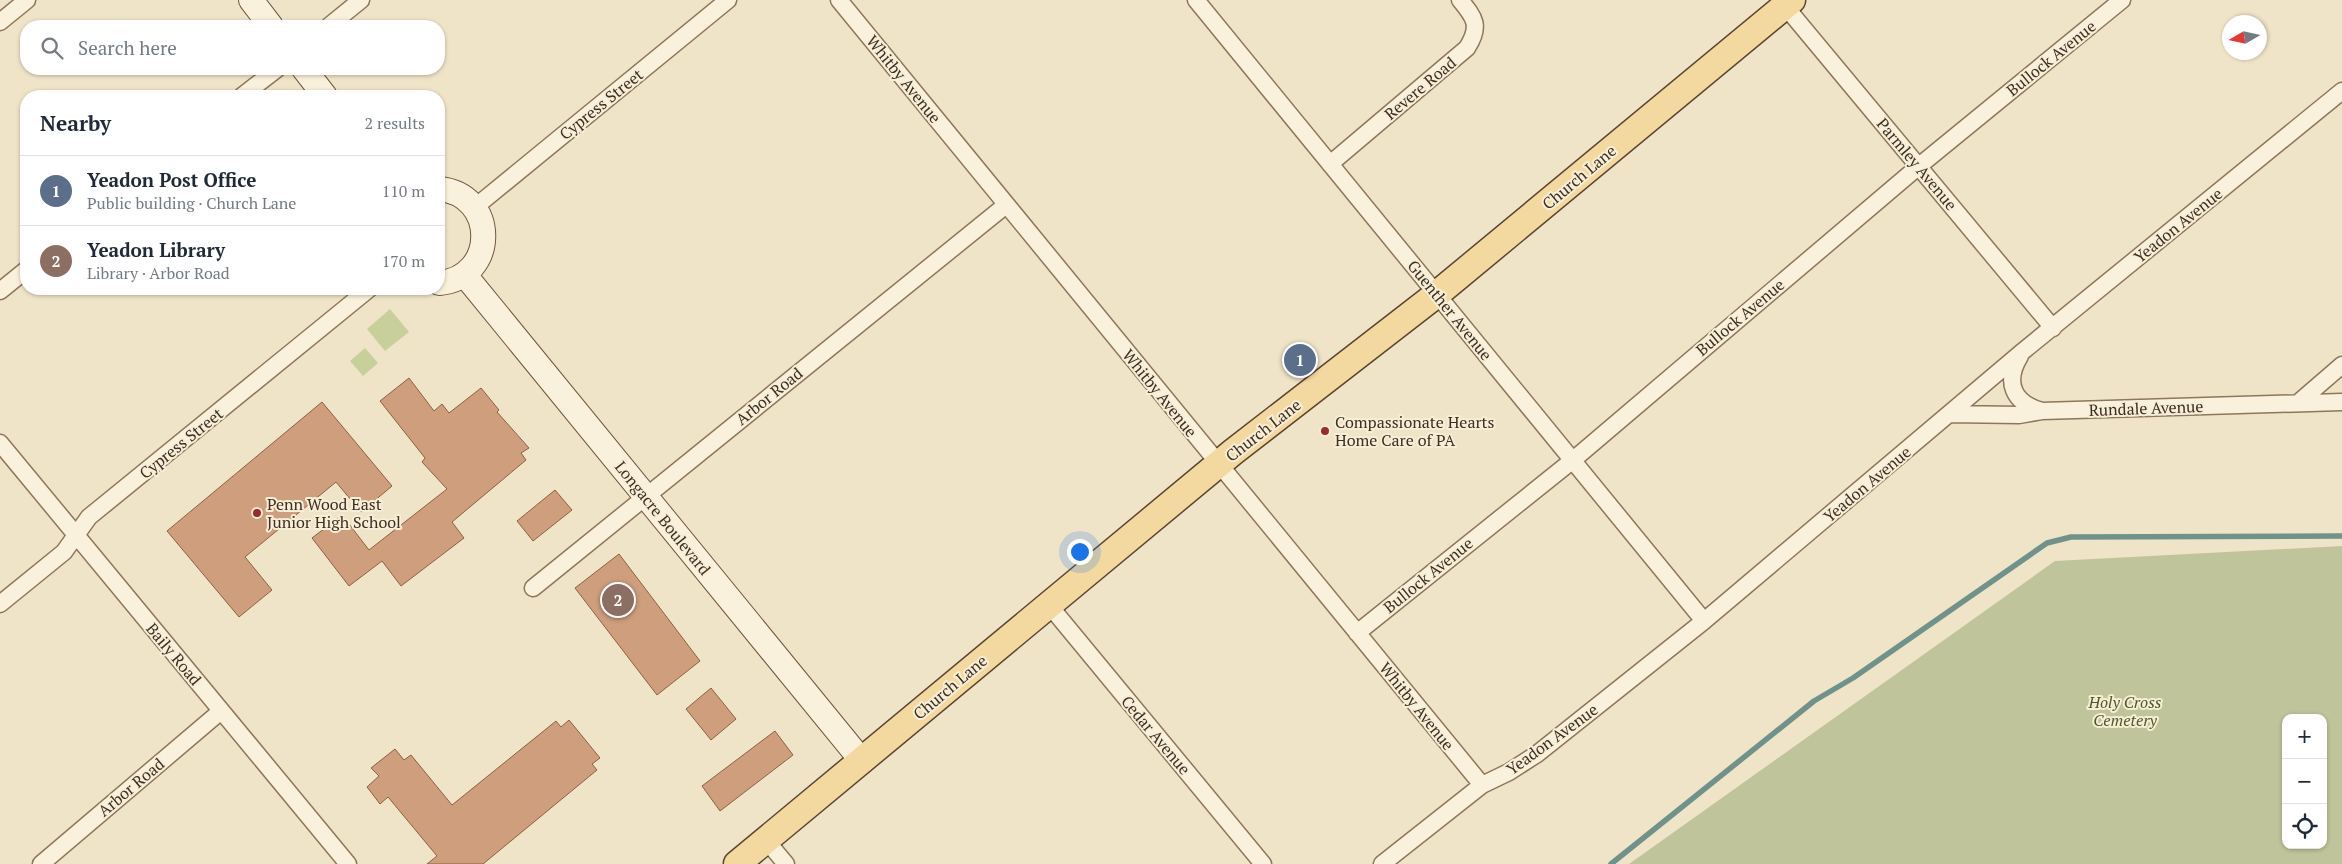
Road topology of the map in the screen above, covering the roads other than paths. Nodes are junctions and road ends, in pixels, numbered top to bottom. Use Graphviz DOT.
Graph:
graph roads {
  1 [pos="27,0"];
  2 [pos="251,0"];
  3 [pos="361,0"];
  4 [pos="728,0"];
  5 [pos="839,0"];
  6 [pos="1196,0"];
  7 [pos="1460,0"];
  8 [pos="2122,0"];
  9 [pos="1786,2"];
  10 [pos="266,20"];
  11 [pos="336,20"];
  12 [pos="0,22"];
  13 [pos="269,75"];
  14 [pos="309,75"];
  15 [pos="250,90"];
  16 [pos="320,90"];
  17 [pos="2342,91"];
  18 [pos="1330,164"];
  19 [pos="1919,166"];
  20 [pos="445,191"];
  21 [pos="1006,205"];
  22 [pos="474,208"];
  23 [pos="464,274"];
  24 [pos="20,275"];
  25 [pos="445,282"];
  26 [pos="0,291"];
  27 [pos="1436,294"];
  28 [pos="362,295"];
  29 [pos="2053,328"];
  30 [pos="2022,352"];
  31 [pos="2342,365"];
  32 [pos="2342,402"];
  33 [pos="2298,403"];
  34 [pos="2042,411"];
  35 [pos="1950,414"];
  36 [pos="0,443"];
  37 [pos="1572,460"];
  38 [pos="1219,464"];
  39 [pos="645,496"];
  40 [pos="77,537"];
  41 [pos="533,588"];
  42 [pos="0,604"];
  43 [pos="1049,605"];
  44 [pos="1704,621"];
  45 [pos="1357,633"];
  46 [pos="221,711"];
  47 [pos="862,761"];
  48 [pos="1482,785"];
  49 [pos="766,840"];
  50 [pos="41,864"];
  51 [pos="348,864"];
  52 [pos="737,864"];
  53 [pos="786,864"];
  54 [pos="1263,864"];
  55 [pos="1382,864"];
  1 -- 12 [label="street"];
  2 -- 10 [label="street"];
  3 -- 11 [label="street"];
  4 -- 22 [label="street, Cypress Street"];
  5 -- 21 [label="street, Whitby Avenue"];
  6 -- 18 [label="street, Guenther Avenue"];
  7 -- 18 [label="street, Revere Road"];
  8 -- 19 [label="street, Bullock Avenue"];
  9 -- 19 [label="street, Parmley Avenue"];
  9 -- 27 [label="main road, Church Lane"];
  13 -- 15 [label="street"];
  14 -- 16 [label="street"];
  17 -- 29 [label="street, Yeadon Avenue"];
  18 -- 27 [label="street, Guenther Avenue"];
  19 -- 29 [label="street, Parmley Avenue"];
  19 -- 37 [label="street, Bullock Avenue"];
  20 -- 22 [label="street"];
  21 -- 38 [label="street, Whitby Avenue"];
  21 -- 39 [label="street, Arbor Road"];
  22 -- 23 [label="street"];
  23 -- 25 [label="street"];
  23 -- 39 [label="street, Longacre Boulevard"];
  24 -- 26 [label="street"];
  27 -- 37 [label="street, Guenther Avenue"];
  27 -- 38 [label="main road, Church Lane"];
  28 -- 40 [label="street, Cypress Street"];
  29 -- 30 [label="street, Yeadon Avenue"];
  30 -- 34 [label="street"];
  30 -- 35 [label="street, Yeadon Avenue"];
  31 -- 33 [label="street"];
  32 -- 33 [label="street, Rundale Avenue"];
  33 -- 34 [label="street, Rundale Avenue"];
  34 -- 35 [label="street, Rundale Avenue"];
  35 -- 44 [label="street, Yeadon Avenue"];
  36 -- 40 [label="street, Baily Road"];
  37 -- 44 [label="street, Guenther Avenue"];
  37 -- 45 [label="street, Bullock Avenue"];
  38 -- 43 [label="main road, Church Lane"];
  38 -- 45 [label="street, Whitby Avenue"];
  39 -- 41 [label="street, Arbor Road"];
  39 -- 47 [label="street, Longacre Boulevard"];
  40 -- 42 [label="street, Cypress Street"];
  40 -- 46 [label="street, Baily Road"];
  43 -- 47 [label="main road, Church Lane"];
  43 -- 54 [label="street, Cedar Avenue"];
  44 -- 48 [label="street, Yeadon Avenue"];
  45 -- 48 [label="street, Whitby Avenue"];
  46 -- 50 [label="street, Arbor Road"];
  46 -- 51 [label="street, Baily Road"];
  47 -- 49 [label="main road, Church Lane"];
  48 -- 55 [label="street, Yeadon Avenue"];
  49 -- 52 [label="main road, Church Lane"];
  49 -- 53 [label="street"];
}
